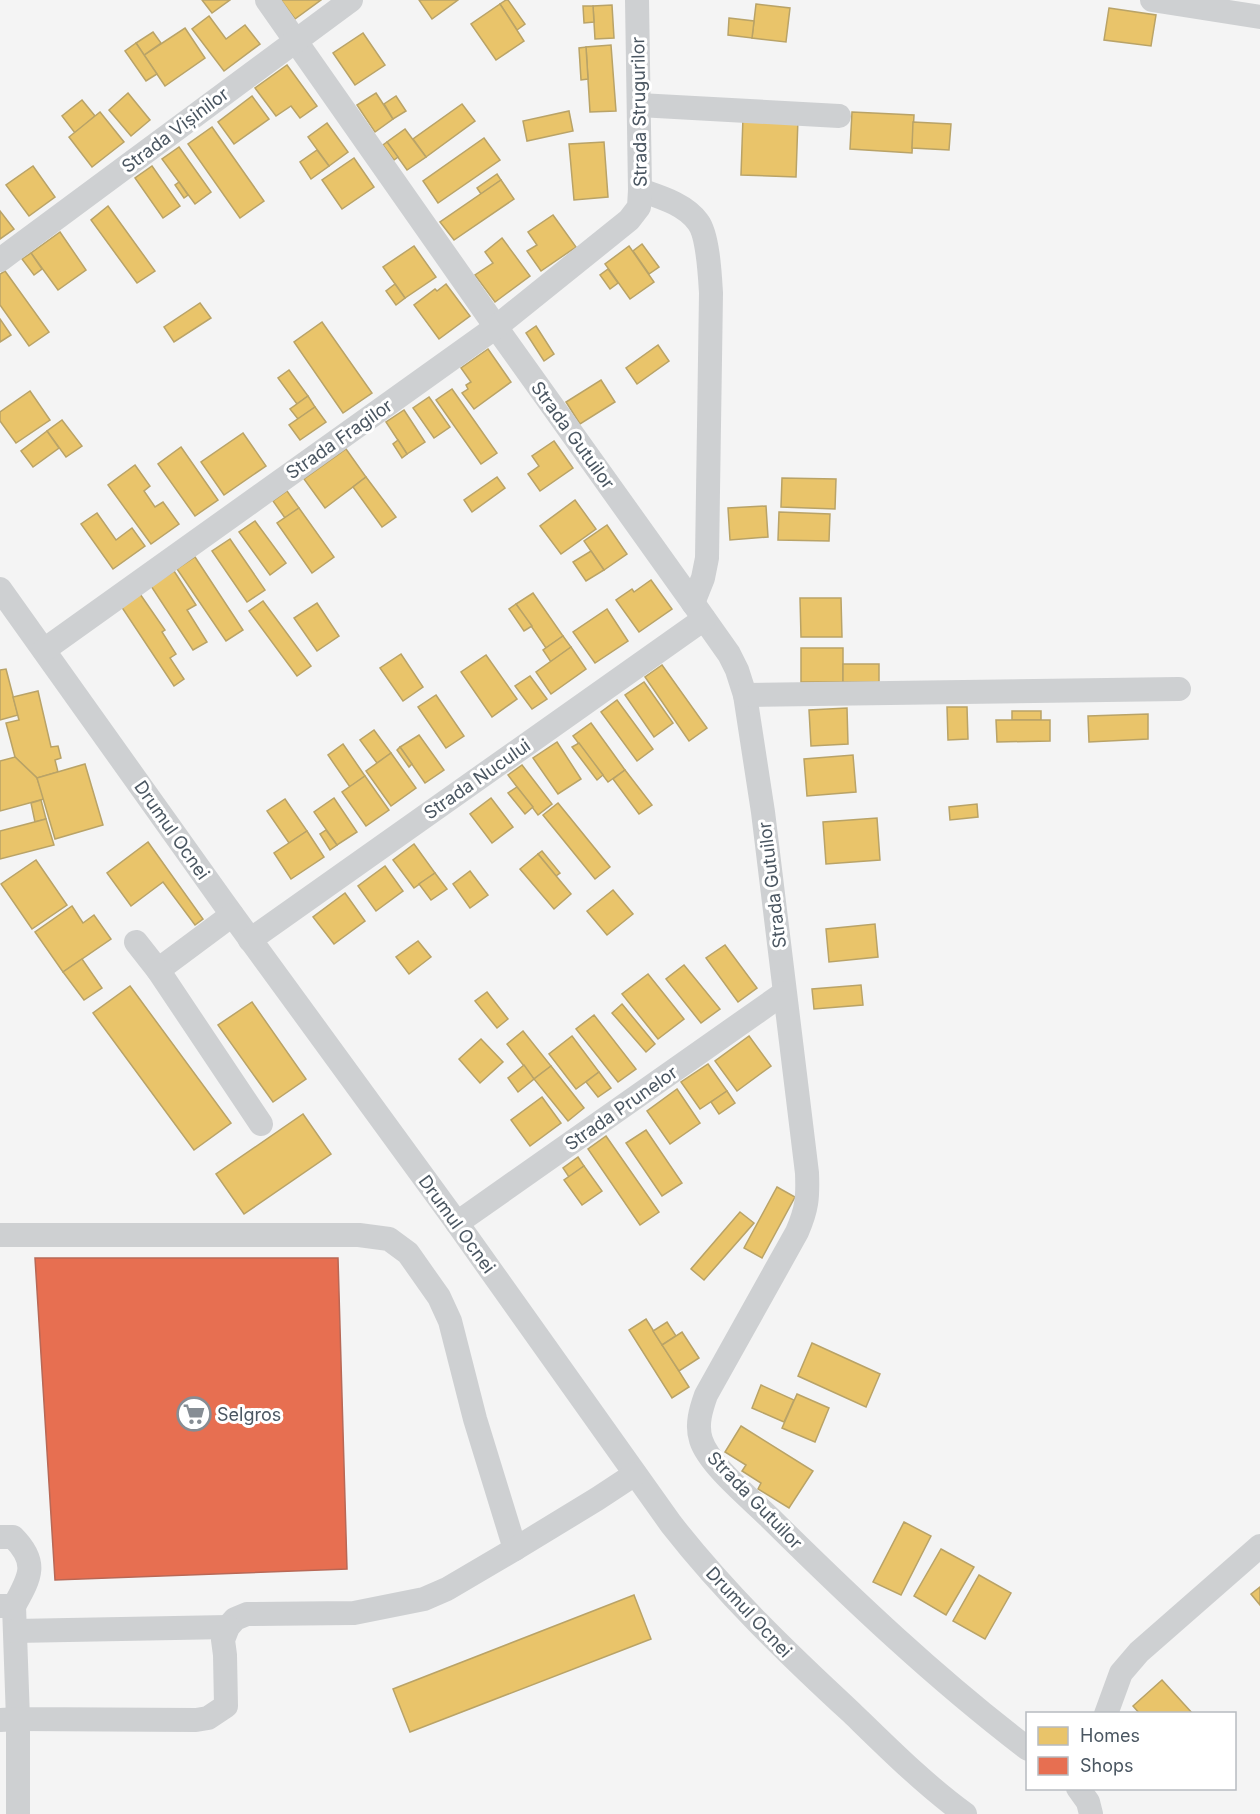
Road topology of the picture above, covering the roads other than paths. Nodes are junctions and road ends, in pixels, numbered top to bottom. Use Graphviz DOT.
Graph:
graph roads {
  1 [pos="267,0"];
  2 [pos="351,0"];
  3 [pos="637,0"];
  4 [pos="1152,0"];
  5 [pos="1260,17"];
  6 [pos="296,40"];
  7 [pos="639,105"];
  8 [pos="839,116"];
  9 [pos="640,190"];
  10 [pos="629,220"];
  11 [pos="0,260"];
  12 [pos="496,327"];
  13 [pos="0,589"];
  14 [pos="698,611"];
  15 [pos="44,650"];
  16 [pos="1179,690"];
  17 [pos="745,695"];
  18 [pos="232,915"];
  19 [pos="250,940"];
  20 [pos="136,942"];
  21 [pos="158,970"];
  22 [pos="784,993"];
  23 [pos="261,1124"];
  24 [pos="457,1223"];
  25 [pos="0,1235"];
  26 [pos="635,1474"];
  27 [pos="0,1537"];
  28 [pos="1260,1546"];
  29 [pos="514,1549"];
  30 [pos="7,1606"];
  31 [pos="228,1627"];
  32 [pos="15,1631"];
  33 [pos="1106,1712"];
  34 [pos="9,1719"];
  35 [pos="1026,1747"];
  36 [pos="9,1777"];
  37 [pos="18,1814"];
  38 [pos="965,1814"];
  1 -- 6 [label="street, Strada Gutuilor"];
  2 -- 6 [label="street, Strada Vișinilor"];
  3 -- 7 [label="street, Strada Strugurilor"];
  4 -- 5 [label="street"];
  6 -- 11 [label="street, Strada Vișinilor"];
  6 -- 12 [label="street, Strada Gutuilor"];
  7 -- 8 [label="street"];
  7 -- 9 [label="street, Strada Strugurilor"];
  9 -- 10 [label="street, Strada Strugurilor"];
  9 -- 14 [label="street"];
  10 -- 12 [label="street, Strada Fragilor"];
  12 -- 14 [label="street, Strada Gutuilor"];
  12 -- 15 [label="street, Strada Fragilor"];
  13 -- 15 [label="street, Drumul Ocnei"];
  14 -- 17 [label="street, Strada Gutuilor"];
  14 -- 19 [label="street, Strada Nucului"];
  15 -- 18 [label="street, Drumul Ocnei"];
  16 -- 17 [label="street"];
  17 -- 22 [label="street, Strada Gutuilor"];
  18 -- 19 [label="street, Drumul Ocnei"];
  18 -- 21 [label="street"];
  19 -- 24 [label="street, Drumul Ocnei"];
  20 -- 21 [label="street"];
  21 -- 23 [label="street"];
  22 -- 24 [label="street, Strada Prunelor"];
  22 -- 35 [label="street, Strada Gutuilor"];
  24 -- 26 [label="street, Drumul Ocnei"];
  25 -- 29 [label="street"];
  26 -- 29 [label="street"];
  26 -- 38 [label="street, Drumul Ocnei"];
  27 -- 30 [label="street"];
  28 -- 33 [label="street"];
  29 -- 31 [label="street"];
  30 -- 32 [label="street"];
  31 -- 32 [label="street"];
  31 -- 34 [label="street"];
  32 -- 34 [label="street"];
  34 -- 36 [label="street"];
  36 -- 37 [label="street"];
}
